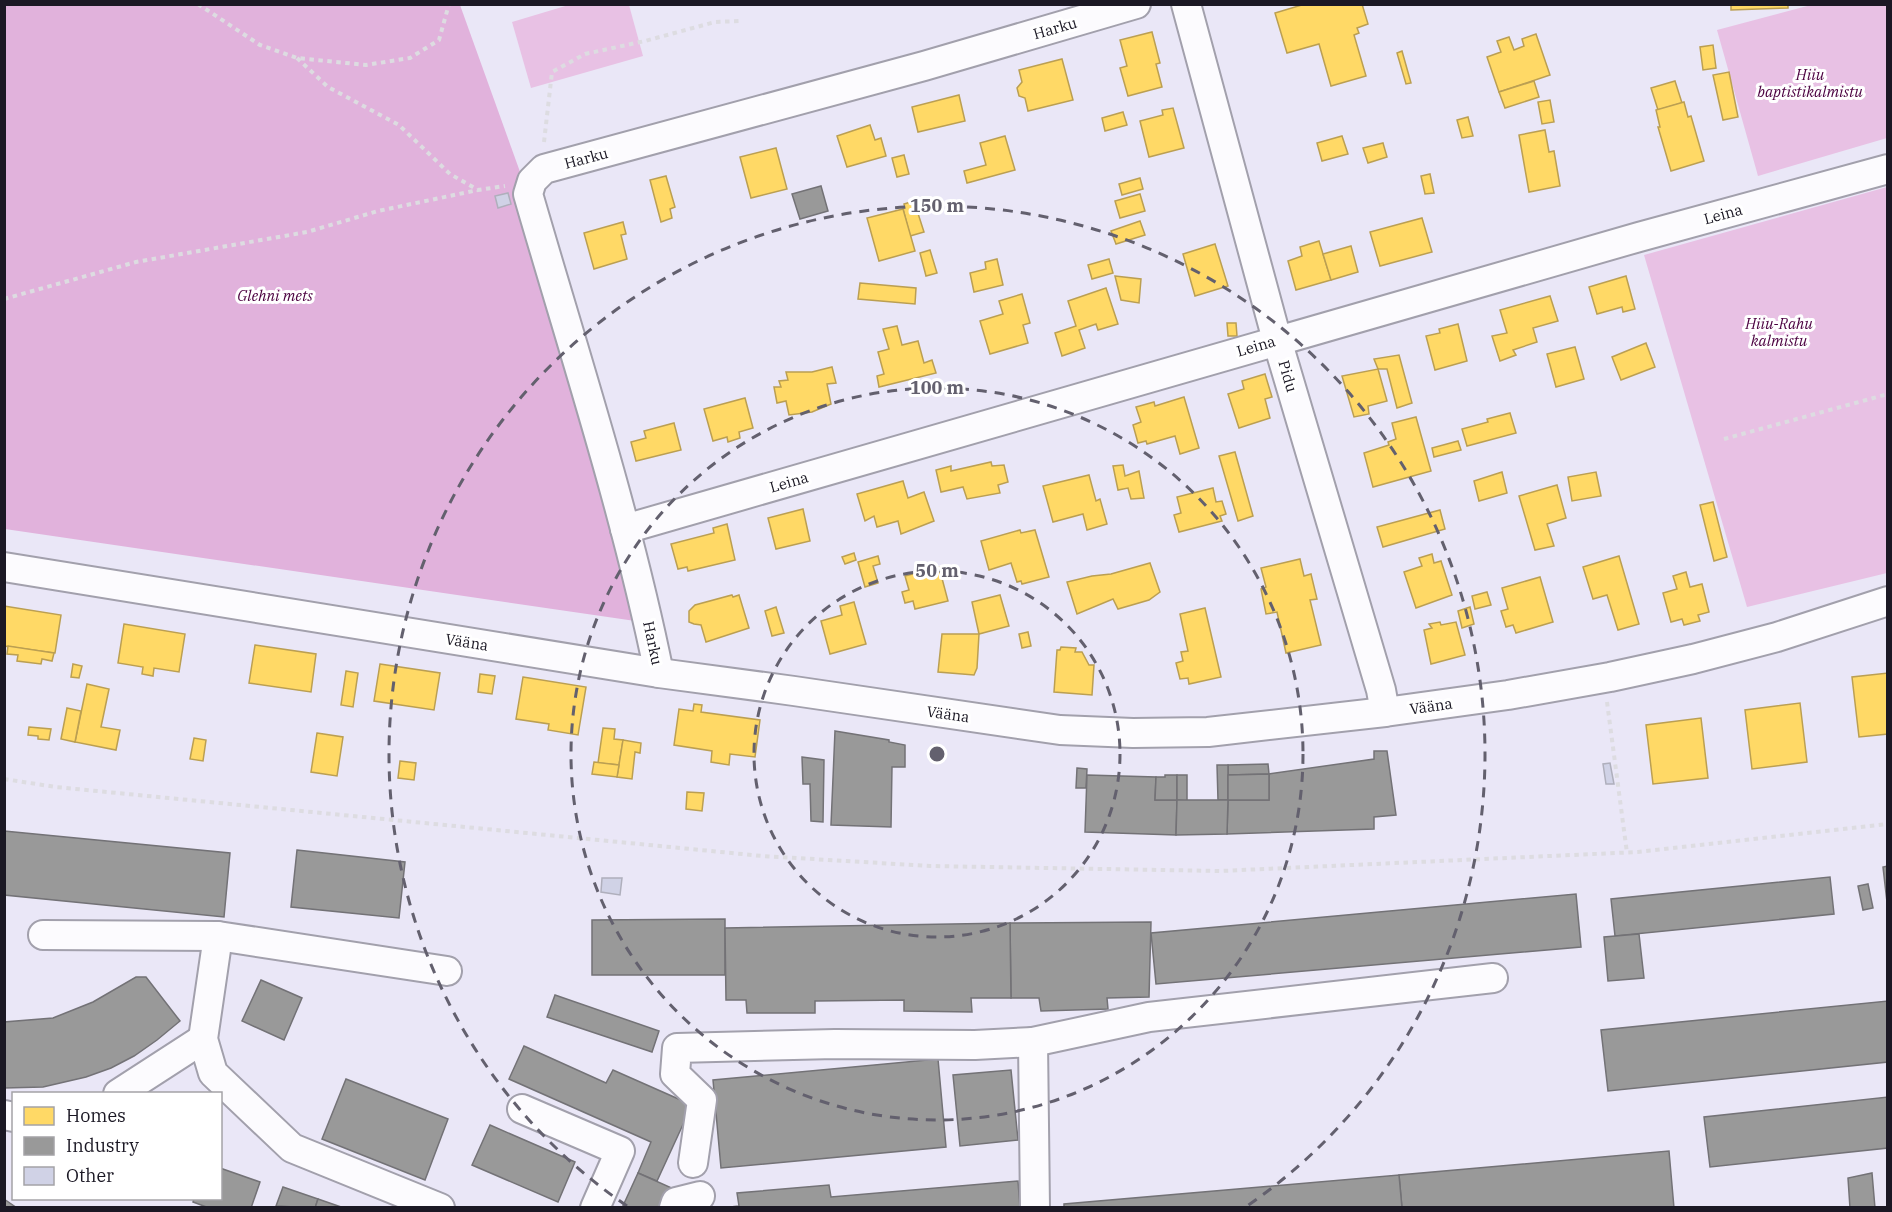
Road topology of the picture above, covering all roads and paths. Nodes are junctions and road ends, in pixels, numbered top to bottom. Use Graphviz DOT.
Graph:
graph roads {
  1 [pos="198,4"];
  2 [pos="448,4"];
  3 [pos="1136,4"];
  4 [pos="1186,4"];
  5 [pos="741,21"];
  6 [pos="297,58"];
  7 [pos="1887,169"];
  8 [pos="538,175"];
  9 [pos="478,190"];
  10 [pos="4,298"];
  11 [pos="1277,340"];
  12 [pos="1887,394"];
  13 [pos="1724,439"];
  14 [pos="625,529"];
  15 [pos="4,567"];
  16 [pos="1887,601"];
  17 [pos="659,673"];
  18 [pos="1604,678"];
  19 [pos="1385,712"];
  20 [pos="4,778"];
  21 [pos="1887,824"];
  22 [pos="1627,853"];
  23 [pos="43,935"];
  24 [pos="218,936"];
  25 [pos="447,971"];
  26 [pos="1493,978"];
  27 [pos="203,1039"];
  28 [pos="1033,1042"];
  29 [pos="121,1092"];
  30 [pos="522,1109"];
  31 [pos="693,1163"];
  32 [pos="700,1196"];
  33 [pos="440,1208"];
  34 [pos="595,1208"];
  35 [pos="674,1208"];
  36 [pos="1035,1208"];
  1 -- 6 [label="path"];
  2 -- 6 [label="path"];
  3 -- 8 [label="street, Harku"];
  4 -- 11 [label="street, Pidu"];
  5 -- 8 [label="path"];
  6 -- 9 [label="path"];
  7 -- 11 [label="street, Leina"];
  8 -- 9 [label="path"];
  8 -- 14 [label="street, Harku"];
  9 -- 10 [label="path"];
  11 -- 14 [label="street, Leina"];
  11 -- 19 [label="street, Pidu"];
  12 -- 13 [label="path"];
  14 -- 17 [label="street, Harku"];
  15 -- 17 [label="street, Vääna"];
  16 -- 18 [label="street, Vääna"];
  17 -- 19 [label="street, Vääna"];
  18 -- 19 [label="street, Vääna"];
  18 -- 22 [label="path"];
  20 -- 22 [label="path"];
  21 -- 22 [label="path"];
  23 -- 24 [label="street"];
  24 -- 25 [label="street"];
  24 -- 27 [label="street"];
  26 -- 28 [label="street"];
  27 -- 29 [label="street"];
  27 -- 33 [label="street"];
  28 -- 31 [label="street"];
  28 -- 36 [label="street"];
  30 -- 34 [label="street"];
  32 -- 35 [label="street"];
}
